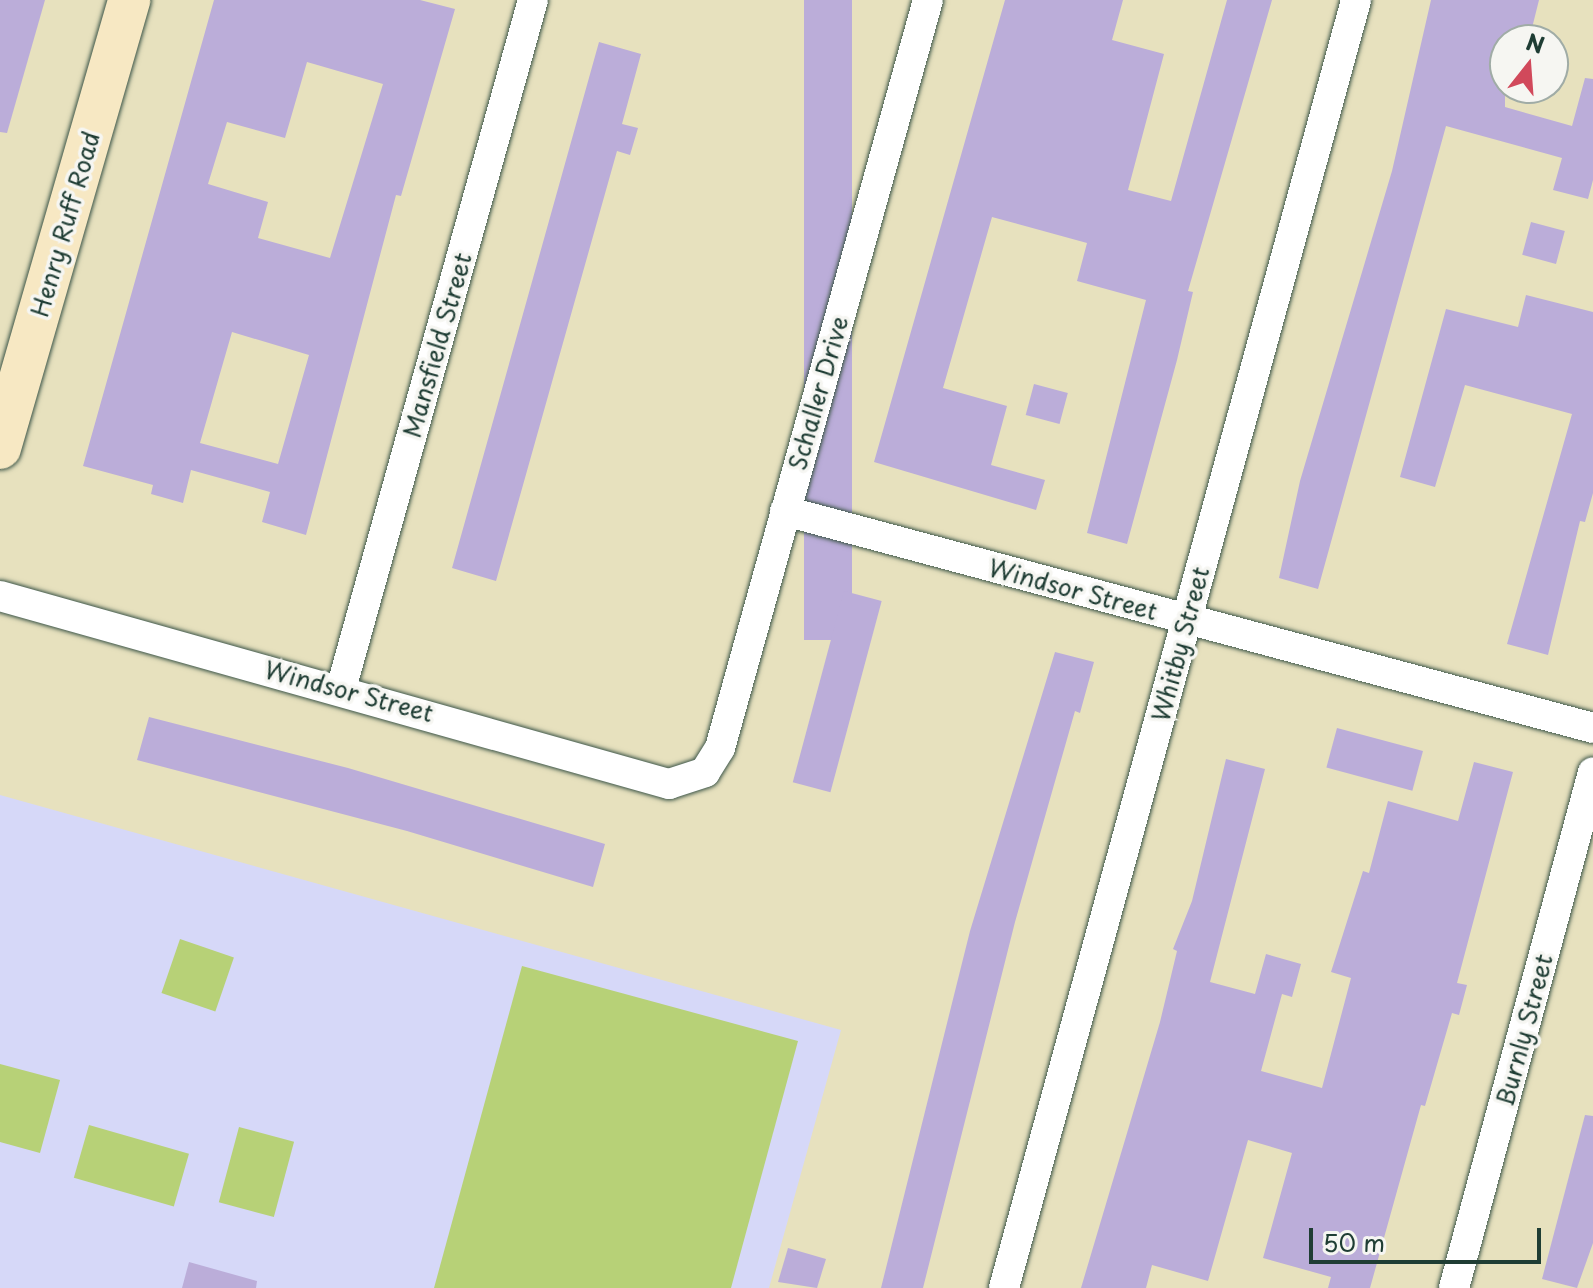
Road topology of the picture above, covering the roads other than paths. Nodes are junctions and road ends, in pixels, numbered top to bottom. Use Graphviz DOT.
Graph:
graph roads {
  1 [pos="129,0"];
  2 [pos="533,0"];
  3 [pos="928,0"];
  4 [pos="1356,0"];
  5 [pos="0,448"];
  6 [pos="785,511"];
  7 [pos="0,596"];
  8 [pos="1186,619"];
  9 [pos="341,689"];
  10 [pos="1593,728"];
  11 [pos="1593,772"];
  12 [pos="696,777"];
  13 [pos="1004,1288"];
  14 [pos="1454,1288"];
  1 -- 5 [label="street, Henry Ruff Road"];
  2 -- 9 [label="street, Mansfield Street"];
  3 -- 6 [label="street, Schaller Drive"];
  4 -- 8 [label="street, Whitby Street"];
  6 -- 8 [label="street, Windsor Street"];
  6 -- 12 [label="street, Schaller Drive"];
  7 -- 9 [label="street, Windsor Street"];
  8 -- 10 [label="street, Windsor Street"];
  8 -- 13 [label="street, Whitby Street"];
  9 -- 12 [label="street, Windsor Street"];
  11 -- 14 [label="street, Burnly Street"];
}
